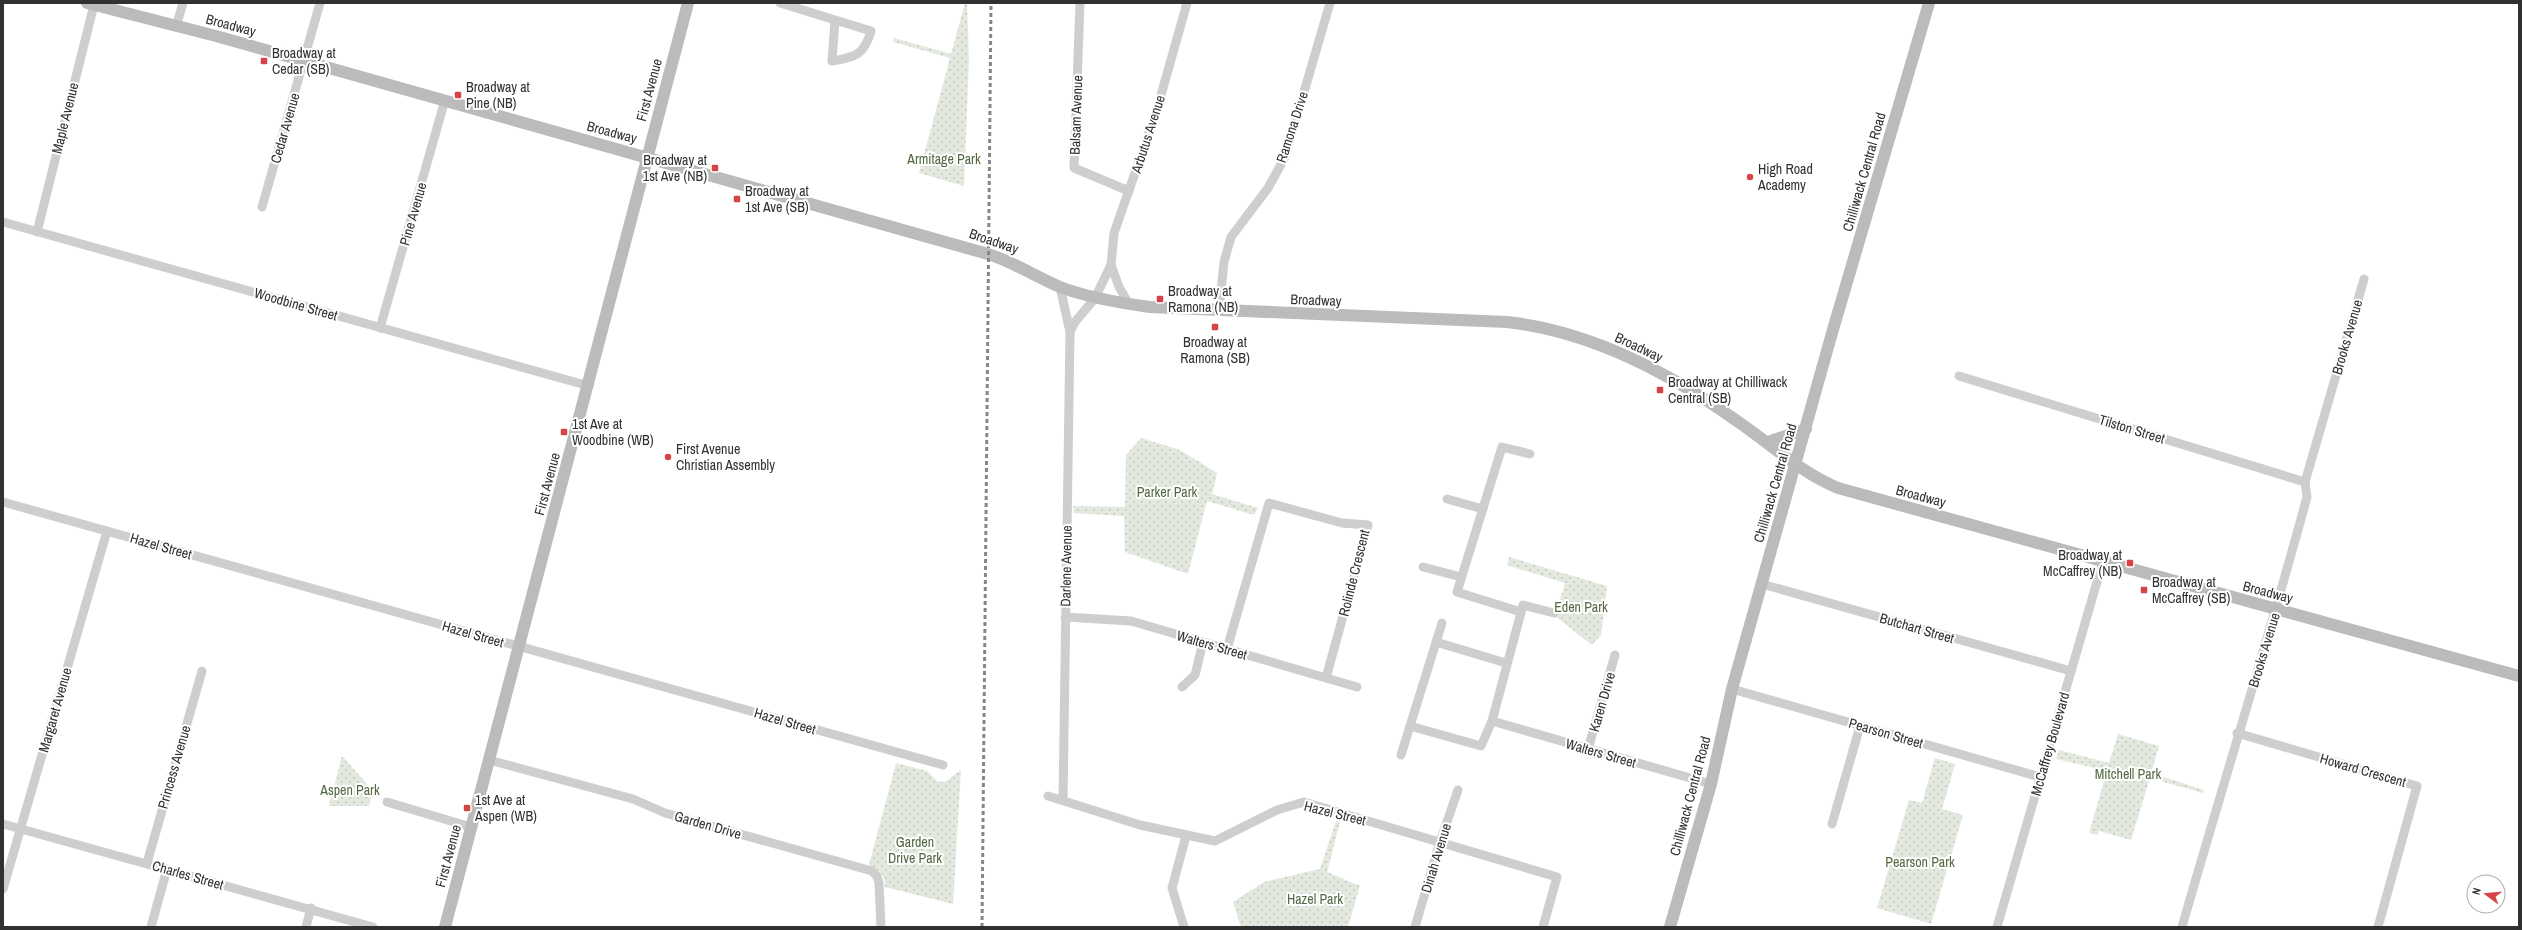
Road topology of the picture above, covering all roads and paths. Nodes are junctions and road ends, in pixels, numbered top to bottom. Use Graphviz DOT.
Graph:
graph roads {
  1 [pos="183,3"];
  2 [pos="320,3"];
  3 [pos="688,3"];
  4 [pos="780,3"];
  5 [pos="1080,3"];
  6 [pos="1187,3"];
  7 [pos="1330,3"];
  8 [pos="1929,3"];
  9 [pos="90,4"];
  10 [pos="835,20"];
  11 [pos="176,26"];
  12 [pos="303,61"];
  13 [pos="445,100"];
  14 [pos="647,157"];
  15 [pos="1129,191"];
  16 [pos="262,206"];
  17 [pos="3,222"];
  18 [pos="36,232"];
  19 [pos="1111,265"];
  20 [pos="2364,279"];
  21 [pos="1060,287"];
  22 [pos="1095,298"];
  23 [pos="1129,304"];
  24 [pos="1219,310"];
  25 [pos="380,328"];
  26 [pos="1070,332"];
  27 [pos="1960,376"];
  28 [pos="589,386"];
  29 [pos="1806,429"];
  30 [pos="1768,442"];
  31 [pos="1530,454"];
  32 [pos="1796,464"];
  33 [pos="2305,482"];
  34 [pos="1447,499"];
  35 [pos="3,502"];
  36 [pos="1483,508"];
  37 [pos="107,531"];
  38 [pos="2103,561"];
  39 [pos="1423,567"];
  40 [pos="1461,577"];
  41 [pos="1762,584"];
  42 [pos="2276,610"];
  43 [pos="1521,612"];
  44 [pos="1554,613"];
  45 [pos="1065,617"];
  46 [pos="1442,623"];
  47 [pos="1203,642"];
  48 [pos="1436,642"];
  49 [pos="518,647"];
  50 [pos="1227,649"];
  51 [pos="1615,655"];
  52 [pos="1506,663"];
  53 [pos="202,671"];
  54 [pos="2071,671"];
  55 [pos="2519,676"];
  56 [pos="1326,678"];
  57 [pos="1182,687"];
  58 [pos="1357,687"];
  59 [pos="1732,689"];
  60 [pos="1492,721"];
  61 [pos="1410,726"];
  62 [pos="1860,726"];
  63 [pos="2237,733"];
  64 [pos="1588,749"];
  65 [pos="1401,755"];
  66 [pos="489,760"];
  67 [pos="943,765"];
  68 [pos="2040,777"];
  69 [pos="1711,784"];
  70 [pos="1458,790"];
  71 [pos="1048,796"];
  72 [pos="1063,800"];
  73 [pos="387,802"];
  74 [pos="3,824"];
  75 [pos="1832,824"];
  76 [pos="471,827"];
  77 [pos="20,828"];
  78 [pos="1186,836"];
  79 [pos="1440,842"];
  80 [pos="147,863"];
  81 [pos="167,869"];
  82 [pos="3,889"];
  83 [pos="311,908"];
  84 [pos="151,927"];
  85 [pos="306,927"];
  86 [pos="373,927"];
  87 [pos="445,927"];
  88 [pos="881,927"];
  89 [pos="1184,927"];
  90 [pos="1415,927"];
  91 [pos="1543,927"];
  92 [pos="1670,927"];
  93 [pos="1997,927"];
  94 [pos="2182,927"];
  95 [pos="2378,927"];
  1 -- 11 [label="street"];
  2 -- 12 [label="street, Cedar Avenue"];
  3 -- 14 [label="street, First Avenue"];
  4 -- 10 [label="street"];
  5 -- 15 [label="street, Balsam Avenue"];
  6 -- 15 [label="street, Arbutus Avenue"];
  7 -- 24 [label="street, Ramona Drive"];
  8 -- 29 [label="street, Chilliwack Central Road"];
  9 -- 11 [label="street, Broadway"];
  9 -- 18 [label="street, Maple Avenue"];
  10 -- 10 [label="street"];
  11 -- 12 [label="street, Broadway"];
  12 -- 13 [label="street, Broadway"];
  12 -- 16 [label="street, Cedar Avenue"];
  13 -- 14 [label="street, Broadway"];
  13 -- 25 [label="street, Pine Avenue"];
  14 -- 21 [label="street, Broadway"];
  14 -- 28 [label="street, First Avenue"];
  15 -- 19 [label="street, Arbutus Avenue"];
  17 -- 18 [label="street, Woodbine Street"];
  18 -- 25 [label="street, Woodbine Street"];
  19 -- 22 [label="street, Arbutus Avenue"];
  19 -- 23 [label="street, Arbutus Avenue"];
  20 -- 33 [label="street, Brooks Avenue"];
  21 -- 22 [label="street, Broadway"];
  21 -- 26 [label="street, Darlene Avenue"];
  22 -- 23 [label="street, Broadway"];
  22 -- 26 [label="street"];
  23 -- 24 [label="street, Broadway"];
  24 -- 30 [label="street, Broadway"];
  25 -- 28 [label="street, Woodbine Street"];
  26 -- 45 [label="street, Darlene Avenue"];
  27 -- 33 [label="street, Tilston Street"];
  28 -- 49 [label="street, First Avenue"];
  29 -- 30 [label="street"];
  29 -- 32 [label="street, Chilliwack Central Road"];
  30 -- 32 [label="street, Broadway"];
  31 -- 36 [label="street"];
  32 -- 38 [label="street, Broadway"];
  32 -- 41 [label="street, Chilliwack Central Road"];
  33 -- 42 [label="street, Brooks Avenue"];
  34 -- 36 [label="street"];
  35 -- 37 [label="street, Hazel Street"];
  36 -- 40 [label="street"];
  37 -- 49 [label="street, Hazel Street"];
  37 -- 77 [label="street, Margaret Avenue"];
  38 -- 42 [label="street, Broadway"];
  38 -- 54 [label="street, McCaffrey Boulevard"];
  39 -- 40 [label="street"];
  40 -- 43 [label="street"];
  41 -- 54 [label="street, Butchart Street"];
  41 -- 59 [label="street, Chilliwack Central Road"];
  42 -- 55 [label="street, Broadway"];
  42 -- 63 [label="street, Brooks Avenue"];
  43 -- 44 [label="street"];
  43 -- 52 [label="street"];
  45 -- 47 [label="street, Walters Street"];
  45 -- 72 [label="street, Darlene Avenue"];
  46 -- 48 [label="street"];
  47 -- 50 [label="street, Walters Street"];
  47 -- 57 [label="street"];
  48 -- 52 [label="street"];
  48 -- 61 [label="street"];
  49 -- 66 [label="street, First Avenue"];
  49 -- 67 [label="street, Hazel Street"];
  50 -- 56 [label="street, Walters Street"];
  50 -- 56 [label="street, Rolinde Crescent"];
  51 -- 64 [label="street, Karen Drive"];
  52 -- 60 [label="street"];
  53 -- 80 [label="street, Princess Avenue"];
  54 -- 68 [label="street, McCaffrey Boulevard"];
  56 -- 58 [label="street, Walters Street"];
  59 -- 62 [label="street, Pearson Street"];
  59 -- 69 [label="street, Chilliwack Central Road"];
  60 -- 61 [label="street"];
  60 -- 64 [label="street, Walters Street"];
  61 -- 65 [label="street"];
  62 -- 68 [label="street, Pearson Street"];
  62 -- 75 [label="street"];
  63 -- 94 [label="street, Brooks Avenue"];
  63 -- 95 [label="street, Howard Crescent"];
  64 -- 69 [label="street, Walters Street"];
  66 -- 76 [label="street, First Avenue"];
  66 -- 88 [label="street, Garden Drive"];
  68 -- 93 [label="street, McCaffrey Boulevard"];
  69 -- 92 [label="street, Chilliwack Central Road"];
  70 -- 79 [label="street, Dinah Avenue"];
  71 -- 72 [label="street, Hazel Street"];
  72 -- 78 [label="street, Hazel Street"];
  73 -- 76 [label="street"];
  74 -- 77 [label="street, Charles Street"];
  76 -- 87 [label="street, First Avenue"];
  77 -- 80 [label="street, Charles Street"];
  77 -- 82 [label="street, Margaret Avenue"];
  78 -- 79 [label="street, Hazel Street"];
  78 -- 89 [label="street"];
  79 -- 90 [label="street, Dinah Avenue"];
  79 -- 91 [label="street, Hazel Street"];
  80 -- 81 [label="street, Charles Street"];
  81 -- 83 [label="street, Charles Street"];
  81 -- 84 [label="street"];
  83 -- 85 [label="street"];
  83 -- 86 [label="street, Charles Street"];
}
